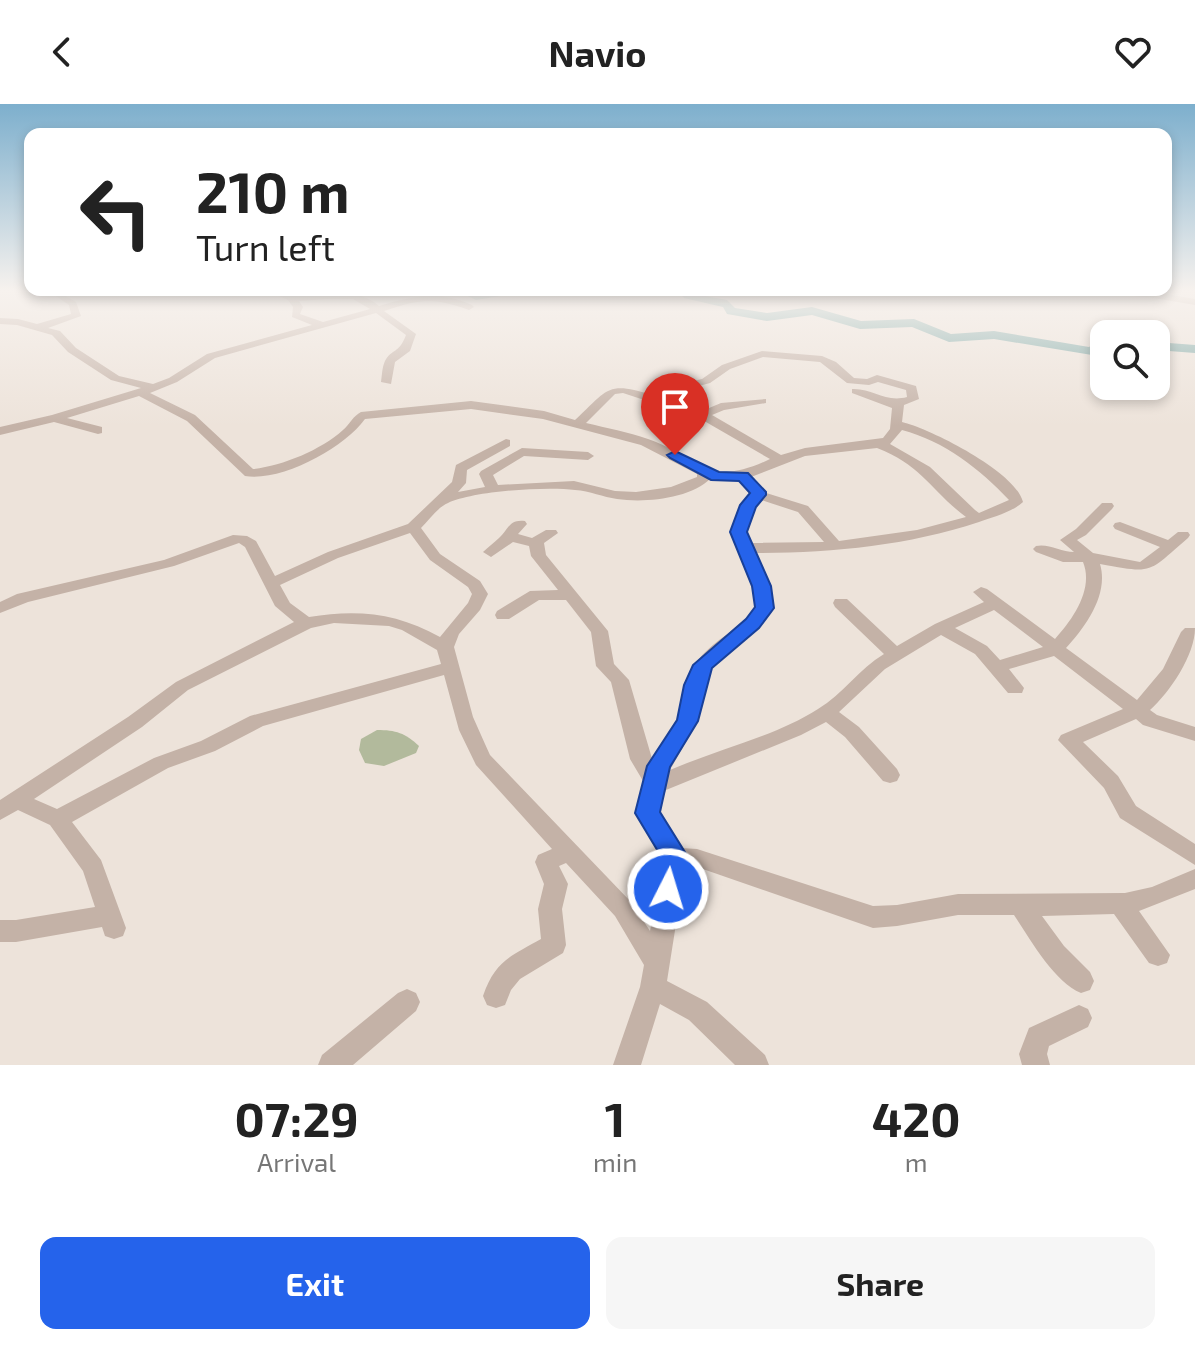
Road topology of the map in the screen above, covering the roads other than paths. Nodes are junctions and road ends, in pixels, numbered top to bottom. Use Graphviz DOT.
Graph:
graph roads {
  1 [pos="59,336"];
  2 [pos="288,336"];
  3 [pos="410,336"];
  4 [pos="387,382"];
  5 [pos="154,388"];
  6 [pos="856,391"];
  7 [pos="139,392"];
  8 [pos="655,399"];
  9 [pos="762,401"];
  10 [pos="898,406"];
  11 [pos="703,415"];
  12 [pos="55,418"];
  13 [pos="578,424"];
  14 [pos="897,425"];
  15 [pos="98,430"];
  16 [pos="0,431"];
  17 [pos="506,443"];
  18 [pos="878,444"];
  19 [pos="588,456"];
  20 [pos="781,460"];
  21 [pos="703,472"];
  22 [pos="743,476"];
  23 [pos="494,490"];
  24 [pos="758,495"];
  25 [pos="445,499"];
  26 [pos="1107,506"];
  27 [pos="976,517"];
  28 [pos="520,524"];
  29 [pos="1120,526"];
  30 [pos="413,527"];
  31 [pos="510,537"];
  32 [pos="834,544"];
  33 [pos="745,548"];
  34 [pos="1041,549"];
  35 [pos="491,552"];
  36 [pos="1087,557"];
  37 [pos="270,584"];
  38 [pos="569,595"];
  39 [pos="841,603"];
  40 [pos="0,608"];
  41 [pos="503,615"];
  42 [pos="306,623"];
  43 [pos="941,628"];
  44 [pos="1191,632"];
  45 [pos="1055,649"];
  46 [pos="896,655"];
  47 [pos="448,657"];
  48 [pos="999,666"];
  49 [pos="1015,688"];
  50 [pos="1138,712"];
  51 [pos="827,713"];
  52 [pos="1195,734"];
  53 [pos="890,775"];
  54 [pos="657,785"];
  55 [pos="8,806"];
  56 [pos="58,819"];
  57 [pos="569,851"];
  58 [pos="1195,856"];
  59 [pos="675,857"];
  60 [pos="1195,879"];
  61 [pos="1119,903"];
  62 [pos="1022,907"];
  63 [pos="0,931"];
  64 [pos="1158,955"];
  65 [pos="655,975"];
  66 [pos="1081,981"];
  67 [pos="496,996"];
  68 [pos="407,1002"];
  69 [pos="1079,1018"];
  70 [pos="332,1065"];
  71 [pos="627,1065"];
  72 [pos="755,1065"];
  73 [pos="1036,1065"];
  1 -- 5 [label="street"];
  2 -- 5 [label="street"];
  3 -- 4 [label="street"];
  5 -- 7 [label="street"];
  6 -- 10 [label="street"];
  7 -- 12 [label="street"];
  7 -- 13 [label="street"];
  8 -- 10 [label="street"];
  8 -- 11 [label="street"];
  8 -- 13 [label="street"];
  9 -- 11 [label="street"];
  10 -- 14 [label="street"];
  11 -- 20 [label="street"];
  12 -- 15 [label="street"];
  12 -- 16 [label="street"];
  13 -- 21 [label="street"];
  14 -- 18 [label="street"];
  14 -- 27 [label="street"];
  17 -- 25 [label="street"];
  18 -- 20 [label="street"];
  18 -- 27 [label="street"];
  19 -- 23 [label="street"];
  20 -- 22 [label="street"];
  21 -- 22 [label="street"];
  21 -- 23 [label="street"];
  22 -- 24 [label="street"];
  23 -- 25 [label="street"];
  24 -- 32 [label="street"];
  24 -- 33 [label="street"];
  25 -- 30 [label="street"];
  26 -- 36 [label="street"];
  27 -- 32 [label="street"];
  28 -- 31 [label="street"];
  29 -- 36 [label="street"];
  30 -- 37 [label="street"];
  30 -- 47 [label="street"];
  31 -- 35 [label="street"];
  31 -- 38 [label="street"];
  32 -- 33 [label="street"];
  33 -- 54 [label="street"];
  34 -- 36 [label="street"];
  36 -- 45 [label="street"];
  37 -- 40 [label="street"];
  37 -- 42 [label="street"];
  38 -- 41 [label="street"];
  38 -- 54 [label="street"];
  39 -- 46 [label="street"];
  42 -- 47 [label="street"];
  42 -- 55 [label="street"];
  43 -- 45 [label="street"];
  43 -- 46 [label="street"];
  43 -- 48 [label="street"];
  44 -- 50 [label="street"];
  45 -- 48 [label="street"];
  45 -- 50 [label="street"];
  46 -- 51 [label="street"];
  47 -- 56 [label="street"];
  47 -- 57 [label="street"];
  48 -- 49 [label="street"];
  50 -- 52 [label="street"];
  50 -- 58 [label="street"];
  51 -- 53 [label="street"];
  51 -- 54 [label="street"];
  54 -- 59 [label="street"];
  55 -- 56 [label="street"];
  56 -- 63 [label="street"];
  57 -- 65 [label="street"];
  57 -- 67 [label="street"];
  59 -- 62 [label="street"];
  59 -- 65 [label="street"];
  60 -- 61 [label="street"];
  61 -- 62 [label="street"];
  61 -- 64 [label="street"];
  62 -- 66 [label="street"];
  65 -- 71 [label="street"];
  65 -- 72 [label="street"];
  68 -- 70 [label="street"];
  69 -- 73 [label="street"];
}
